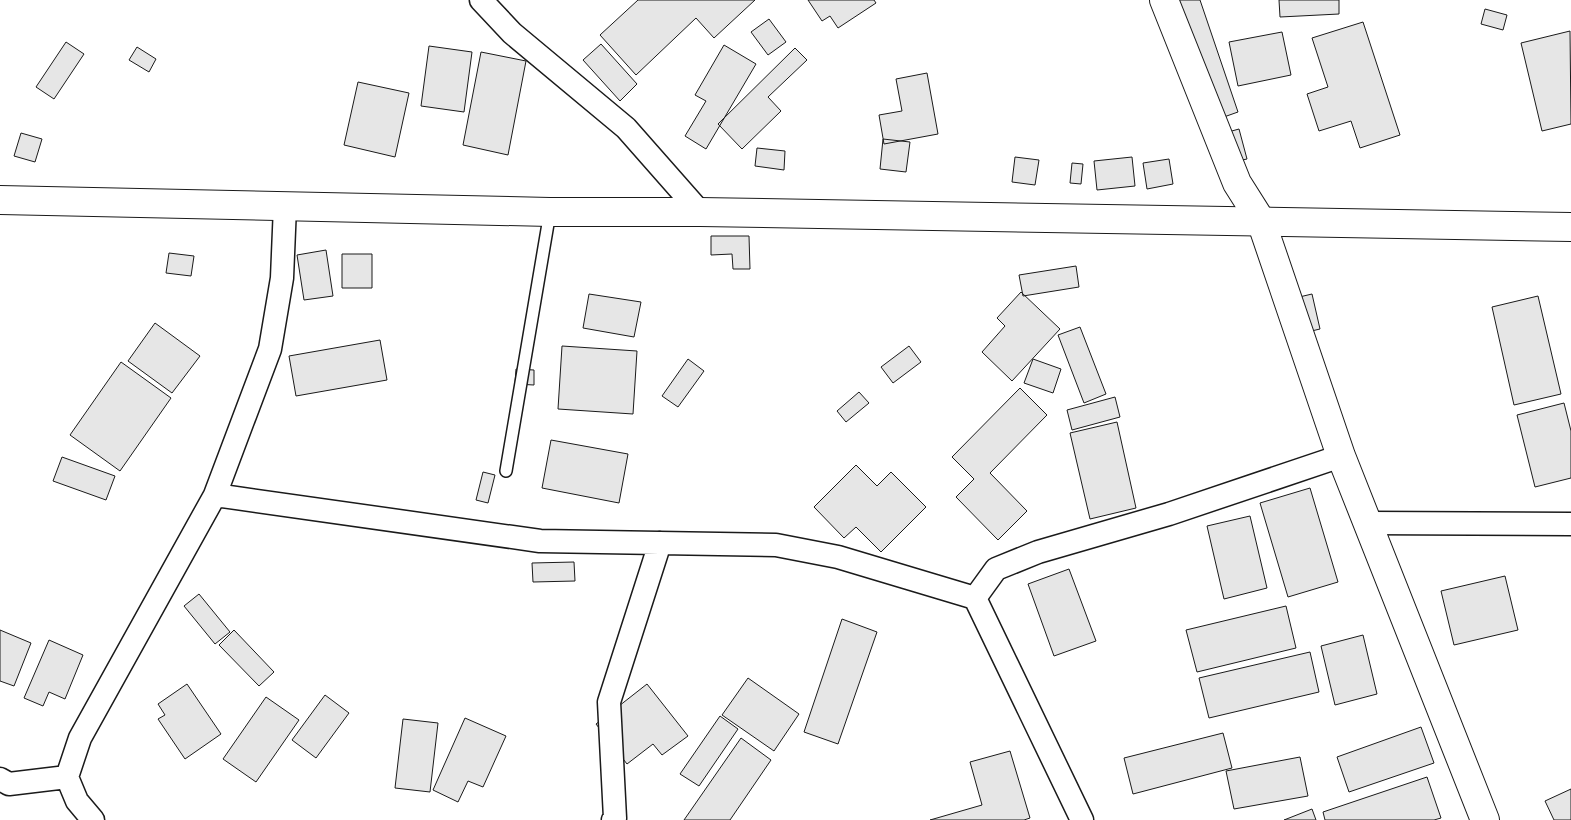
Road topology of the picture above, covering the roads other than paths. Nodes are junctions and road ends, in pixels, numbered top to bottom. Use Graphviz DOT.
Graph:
graph roads {
  1 [pos="481,0"];
  2 [pos="1164,0"];
  3 [pos="0,200"];
  4 [pos="285,206"];
  5 [pos="550,212"];
  6 [pos="700,212"];
  7 [pos="1261,221"];
  8 [pos="1571,227"];
  9 [pos="1341,456"];
  10 [pos="506,471"];
  11 [pos="215,495"];
  12 [pos="1368,523"];
  13 [pos="1571,524"];
  14 [pos="660,543"];
  15 [pos="975,598"];
  16 [pos="67,777"];
  17 [pos="0,779"];
  18 [pos="93,820"];
  19 [pos="613,820"];
  20 [pos="1082,820"];
  21 [pos="1486,820"];
  1 -- 6 [label="street"];
  2 -- 7 [label="main road"];
  3 -- 4 [label="main road"];
  4 -- 5 [label="main road"];
  4 -- 11 [label="street"];
  5 -- 6 [label="main road"];
  5 -- 10 [label="lane"];
  6 -- 7 [label="main road"];
  7 -- 8 [label="main road"];
  7 -- 9 [label="main road"];
  9 -- 12 [label="main road"];
  9 -- 15 [label="street"];
  11 -- 14 [label="street"];
  11 -- 16 [label="street"];
  12 -- 13 [label="street"];
  12 -- 21 [label="main road"];
  14 -- 15 [label="street"];
  14 -- 19 [label="street"];
  15 -- 20 [label="street"];
  16 -- 17 [label="street"];
  16 -- 18 [label="street"];
}
